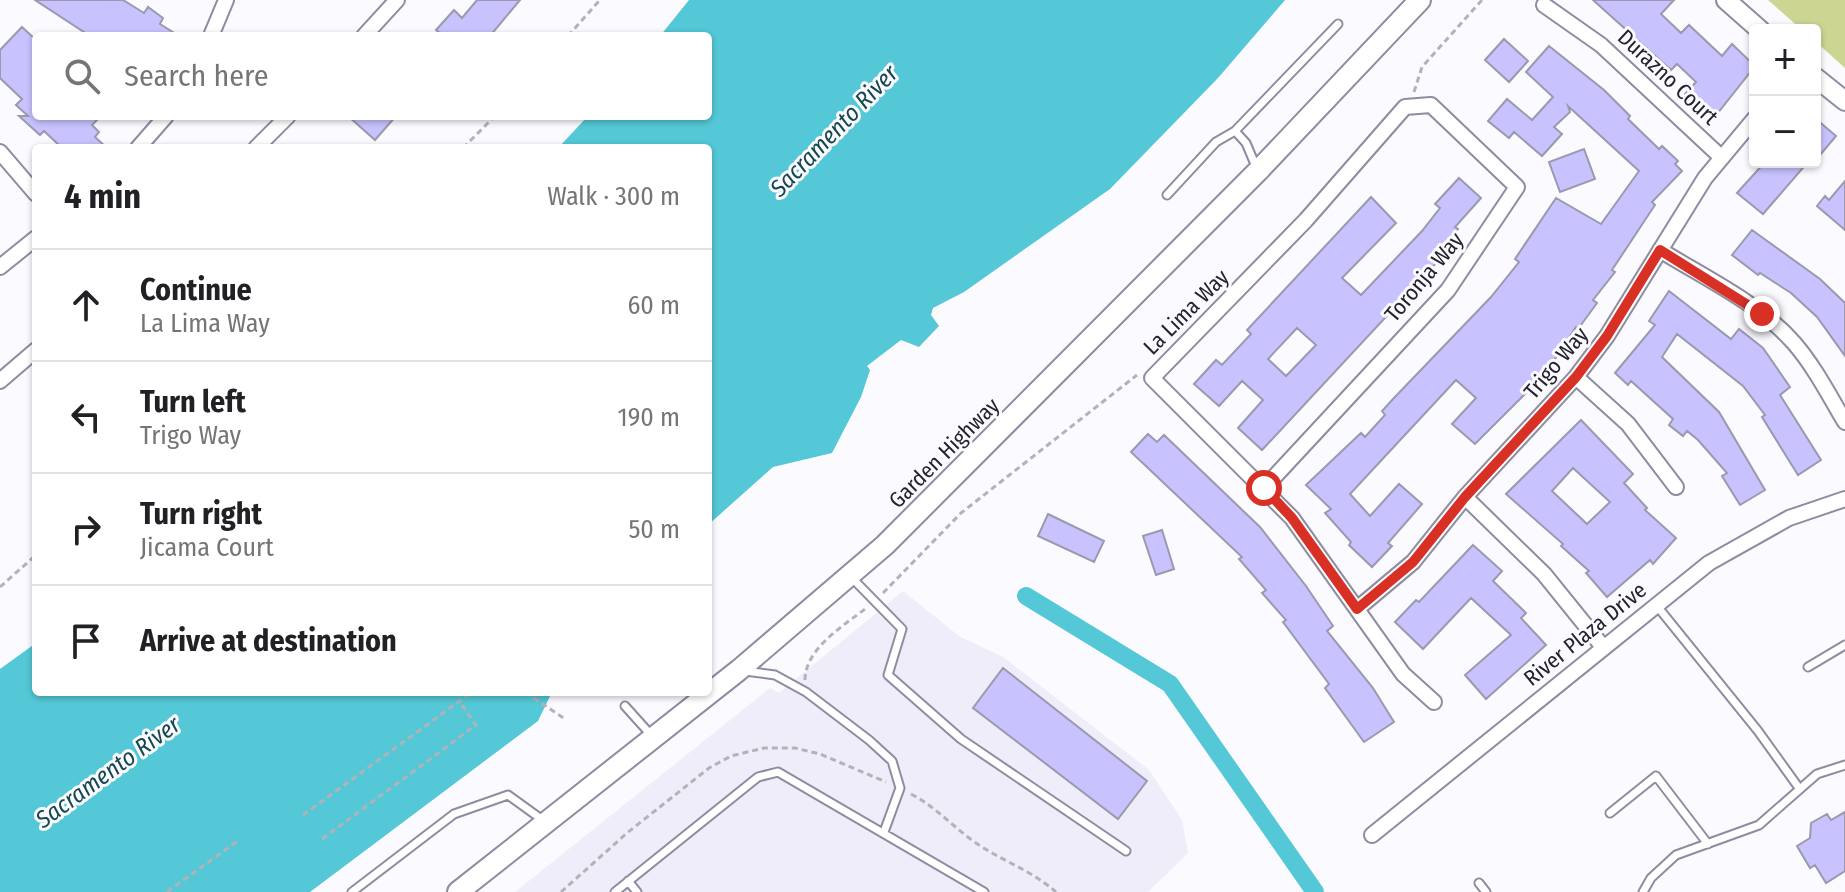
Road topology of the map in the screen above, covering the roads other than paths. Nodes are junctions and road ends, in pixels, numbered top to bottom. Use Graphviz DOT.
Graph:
graph roads {
  1 [pos="226,0"];
  2 [pos="397,0"];
  3 [pos="1420,0"];
  4 [pos="1726,0"];
  5 [pos="1544,5"];
  6 [pos="1338,24"];
  7 [pos="1753,24"];
  8 [pos="213,32"];
  9 [pos="368,32"];
  10 [pos="1821,82"];
  11 [pos="1414,98"];
  12 [pos="1845,101"];
  13 [pos="162,120"];
  14 [pos="284,120"];
  15 [pos="1749,125"];
  16 [pos="1235,131"];
  17 [pos="142,144"];
  18 [pos="260,144"];
  19 [pos="0,152"];
  20 [pos="1721,157"];
  21 [pos="1258,171"];
  22 [pos="32,189"];
  23 [pos="1167,195"];
  24 [pos="32,241"];
  25 [pos="1660,250"];
  26 [pos="0,267"];
  27 [pos="32,353"];
  28 [pos="1576,377"];
  29 [pos="0,381"];
  30 [pos="1845,422"];
  31 [pos="1676,487"];
  32 [pos="1264,488"];
  33 [pos="1465,497"];
  34 [pos="1845,499"];
  35 [pos="850,576"];
  36 [pos="1655,604"];
  37 [pos="1357,609"];
  38 [pos="1845,645"];
  39 [pos="1603,647"];
  40 [pos="1808,667"];
  41 [pos="739,670"];
  42 [pos="712,691"];
  43 [pos="706,696"];
  44 [pos="1434,702"];
  45 [pos="625,706"];
  46 [pos="654,737"];
  47 [pos="1845,765"];
  48 [pos="1799,788"];
  49 [pos="1610,813"];
  50 [pos="547,823"];
  51 [pos="884,832"];
  52 [pos="1372,835"];
  53 [pos="1708,844"];
  54 [pos="1126,851"];
  55 [pos="628,881"];
  56 [pos="1479,883"];
  57 [pos="352,892"];
  58 [pos="458,892"];
  59 [pos="615,892"];
  60 [pos="637,892"];
  61 [pos="984,892"];
  62 [pos="1486,892"];
  63 [pos="1643,892"];
  1 -- 8 [label="street"];
  2 -- 9 [label="street"];
  3 -- 21 [label="main road, Garden Highway"];
  4 -- 7 [label="street"];
  5 -- 20 [label="street, Durazno Court"];
  6 -- 16 [label="lane"];
  10 -- 12 [label="street"];
  11 -- 32 [label="street, Toronja Way"];
  11 -- 32 [label="street, La Lima Way"];
  13 -- 17 [label="street"];
  14 -- 18 [label="street"];
  15 -- 20 [label="street, Trigo Way"];
  16 -- 21 [label="lane"];
  16 -- 23 [label="lane"];
  19 -- 22 [label="street"];
  20 -- 25 [label="street, Trigo Way"];
  21 -- 35 [label="main road, Garden Highway"];
  24 -- 26 [label="street"];
  25 -- 28 [label="street, Trigo Way"];
  25 -- 30 [label="street"];
  27 -- 29 [label="street"];
  28 -- 31 [label="street"];
  28 -- 33 [label="street, Trigo Way"];
  32 -- 37 [label="street, La Lima Way"];
  33 -- 37 [label="street, Trigo Way"];
  33 -- 39 [label="street"];
  34 -- 36 [label="street, River Plaza Drive"];
  35 -- 41 [label="main road, Garden Highway"];
  35 -- 54 [label="lane"];
  36 -- 39 [label="street, River Plaza Drive"];
  36 -- 48 [label="lane"];
  37 -- 44 [label="street, La Lima Way"];
  38 -- 40 [label="lane"];
  39 -- 52 [label="street, River Plaza Drive"];
  41 -- 42 [label="main road, Garden Highway"];
  41 -- 51 [label="lane"];
  43 -- 46 [label="main road, Garden Highway"];
  45 -- 46 [label="lane"];
  46 -- 50 [label="main road, Garden Highway"];
  47 -- 48 [label="lane"];
  48 -- 53 [label="lane"];
  49 -- 53 [label="lane"];
  50 -- 57 [label="lane"];
  50 -- 58 [label="main road, Garden Highway"];
  51 -- 55 [label="lane"];
  51 -- 61 [label="lane"];
  53 -- 63 [label="lane"];
  55 -- 59 [label="lane"];
  55 -- 60 [label="lane"];
  56 -- 62 [label="lane"];
}
